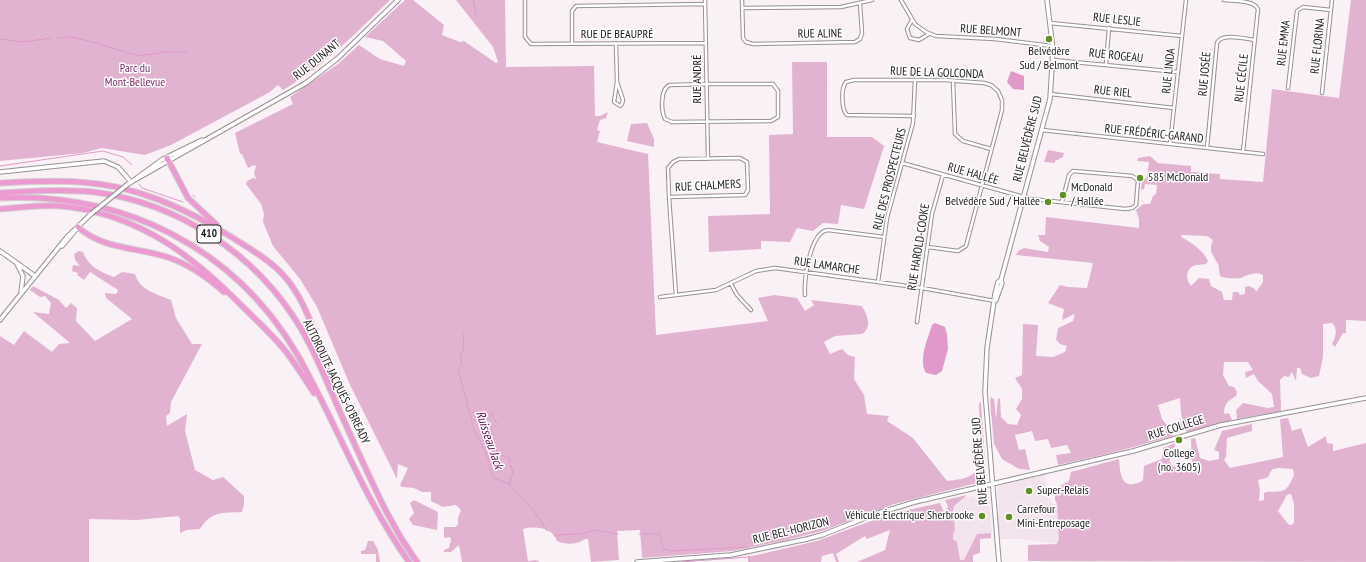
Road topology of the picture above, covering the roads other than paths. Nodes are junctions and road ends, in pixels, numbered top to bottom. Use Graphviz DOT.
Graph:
graph roads {
  1 [pos="398,0"];
  2 [pos="525,0"];
  3 [pos="705,0"];
  4 [pos="742,0"];
  5 [pos="872,0"];
  6 [pos="901,0"];
  7 [pos="1047,0"];
  8 [pos="1186,0"];
  9 [pos="1224,0"];
  10 [pos="1332,0"];
  11 [pos="705,4"];
  12 [pos="860,4"];
  13 [pos="742,8"];
  14 [pos="1331,10"];
  15 [pos="912,20"];
  16 [pos="1050,23"];
  17 [pos="1109,28"];
  18 [pos="929,34"];
  19 [pos="1182,36"];
  20 [pos="1255,40"];
  21 [pos="706,43"];
  22 [pos="572,44"];
  23 [pos="616,44"];
  24 [pos="1052,46"];
  25 [pos="1053,60"];
  26 [pos="1106,64"];
  27 [pos="1178,72"];
  28 [pos="915,80"];
  29 [pos="953,81"];
  30 [pos="617,82"];
  31 [pos="706,84"];
  32 [pos="1288,88"];
  33 [pos="1322,93"];
  34 [pos="1050,94"];
  35 [pos="1174,108"];
  36 [pos="914,116"];
  37 [pos="707,122"];
  38 [pos="1042,130"];
  39 [pos="1170,144"];
  40 [pos="1207,148"];
  41 [pos="991,149"];
  42 [pos="1243,152"];
  43 [pos="1263,154"];
  44 [pos="167,159"];
  45 [pos="708,159"];
  46 [pos="902,163"];
  47 [pos="0,172"];
  48 [pos="943,175"];
  49 [pos="0,183"];
  50 [pos="129,183"];
  51 [pos="981,186"];
  52 [pos="0,193"];
  53 [pos="1024,197"];
  54 [pos="0,198"];
  55 [pos="669,198"];
  56 [pos="1062,202"];
  57 [pos="0,209"];
  58 [pos="78,227"];
  59 [pos="228,235"];
  60 [pos="884,237"];
  61 [pos="928,247"];
  62 [pos="0,251"];
  63 [pos="14,261"];
  64 [pos="807,272"];
  65 [pos="35,276"];
  66 [pos="878,282"];
  67 [pos="731,284"];
  68 [pos="922,288"];
  69 [pos="21,293"];
  70 [pos="676,295"];
  71 [pos="805,295"];
  72 [pos="660,297"];
  73 [pos="995,301"];
  74 [pos="751,310"];
  75 [pos="252,315"];
  76 [pos="0,320"];
  77 [pos="917,322"];
  78 [pos="1366,398"];
  79 [pos="337,405"];
  80 [pos="325,409"];
  81 [pos="992,484"];
  82 [pos="408,562"];
  83 [pos="417,562"];
  84 [pos="638,562"];
  85 [pos="998,562"];
  1 -- 44 [label="street, RUE DUNANT"];
  2 -- 22 [label="street, RUE DE BEAUPRÉ"];
  3 -- 11 [label="street, RUE ANDRÉ"];
  4 -- 13 [label="street"];
  5 -- 12 [label="street"];
  6 -- 15 [label="street, RUE BELMONT"];
  7 -- 16 [label="street, RUE BELVÉDÈRE SUD"];
  8 -- 19 [label="street, RUE LINDA"];
  9 -- 20 [label="street, RUE CÉCILE"];
  10 -- 14 [label="street, RUE FLORINA"];
  11 -- 21 [label="street, RUE ANDRÉ"];
  11 -- 22 [label="street"];
  12 -- 13 [label="street"];
  12 -- 13 [label="street, RUE ALINE"];
  14 -- 32 [label="street, RUE EMMA"];
  14 -- 33 [label="street, RUE FLORINA"];
  15 -- 18 [label="street, RUE BELMONT"];
  15 -- 18 [label="street, RUE BELMONT"];
  16 -- 17 [label="street, RUE LESLIE"];
  16 -- 24 [label="street, RUE BELVÉDÈRE SUD"];
  17 -- 19 [label="street, RUE LESLIE"];
  17 -- 26 [label="street"];
  18 -- 24 [label="street, RUE BELMONT"];
  19 -- 27 [label="street, RUE LINDA"];
  20 -- 40 [label="street, RUE JOSÉE"];
  20 -- 42 [label="street, RUE CÉCILE"];
  21 -- 23 [label="street, RUE DE BEAUPRÉ"];
  21 -- 31 [label="street, RUE ANDRÉ"];
  22 -- 23 [label="street, RUE DE BEAUPRÉ"];
  23 -- 30 [label="street"];
  24 -- 25 [label="street, RUE BELVÉDÈRE SUD"];
  25 -- 26 [label="street, RUE ROGEAU"];
  25 -- 34 [label="street, RUE BELVÉDÈRE SUD"];
  26 -- 27 [label="street, RUE ROGEAU"];
  27 -- 35 [label="street, RUE LINDA"];
  28 -- 29 [label="street, RUE DE LA GOLCONDA"];
  28 -- 36 [label="street, RUE DES PROSPECTEURS"];
  28 -- 36 [label="street, RUE DE LA GOLCONDA"];
  29 -- 41 [label="street"];
  29 -- 41 [label="street, RUE DE LA GOLCONDA"];
  30 -- 30 [label="street"];
  31 -- 37 [label="street, RUE ANDRÉ"];
  31 -- 37 [label="street"];
  31 -- 37 [label="street"];
  34 -- 35 [label="street, RUE RIEL"];
  34 -- 38 [label="street, RUE BELVÉDÈRE SUD"];
  35 -- 39 [label="street, RUE LINDA"];
  36 -- 46 [label="street, RUE DES PROSPECTEURS"];
  37 -- 45 [label="street, RUE ANDRÉ"];
  38 -- 39 [label="street, RUE FRÉDÉRIC-GARAND"];
  38 -- 53 [label="street, RUE BELVÉDÈRE SUD"];
  39 -- 40 [label="street, RUE FRÉDÉRIC-GARAND"];
  40 -- 42 [label="street, RUE FRÉDÉRIC-GARAND"];
  41 -- 51 [label="street, RUE DE LA GOLCONDA"];
  42 -- 43 [label="street, RUE FRÉDÉRIC-GARAND"];
  44 -- 50 [label="street, RUE DUNANT"];
  44 -- 59 [label="highway"];
  45 -- 55 [label="street, RUE CHALMERS"];
  45 -- 55 [label="street, RUE CHALMERS"];
  46 -- 48 [label="street, RUE HALLÉE"];
  46 -- 60 [label="street, RUE DES PROSPECTEURS"];
  47 -- 50 [label="street"];
  48 -- 51 [label="street, RUE HALLÉE"];
  48 -- 61 [label="street, RUE HAROLD-COOKE"];
  49 -- 59 [label="highway"];
  50 -- 58 [label="street, RUE DUNANT, bridge"];
  51 -- 53 [label="street, RUE HALLÉE"];
  51 -- 61 [label="street, RUE DE LA GOLCONDA"];
  52 -- 79 [label="highway, AUTOROUTE JACQUES-O'BREADY / 410"];
  53 -- 56 [label="street, RUE HALLÉE"];
  53 -- 73 [label="street, RUE BELVÉDÈRE SUD"];
  54 -- 80 [label="highway, AUTOROUTE JACQUES-O'BREADY / 410"];
  55 -- 70 [label="street, RUE CHALMERS"];
  56 -- 56 [label="street, RUE HALLÉE"];
  57 -- 75 [label="highway"];
  58 -- 65 [label="street, RUE DUNANT"];
  58 -- 75 [label="highway"];
  59 -- 79 [label="highway"];
  60 -- 64 [label="street"];
  60 -- 66 [label="street, RUE DES PROSPECTEURS"];
  61 -- 68 [label="street, RUE HAROLD-COOKE"];
  62 -- 63 [label="street"];
  63 -- 65 [label="street"];
  63 -- 69 [label="street"];
  64 -- 66 [label="street, RUE LAMARCHE"];
  64 -- 67 [label="street, RUE LAMARCHE"];
  64 -- 71 [label="street"];
  65 -- 69 [label="street, RUE DUNANT"];
  66 -- 68 [label="street, RUE LAMARCHE"];
  67 -- 70 [label="street, RUE LAMARCHE"];
  67 -- 74 [label="street"];
  68 -- 73 [label="street, RUE LAMARCHE"];
  68 -- 77 [label="street, RUE HAROLD-COOKE"];
  69 -- 76 [label="street, RUE DUNANT"];
  70 -- 72 [label="street, RUE LAMARCHE"];
  73 -- 81 [label="street, RUE BELVÉDÈRE SUD"];
  75 -- 80 [label="highway"];
  78 -- 81 [label="street, RUE COLLEGE"];
  79 -- 83 [label="highway, AUTOROUTE JACQUES-O'BREADY / 410"];
  80 -- 82 [label="highway, AUTOROUTE JACQUES-O'BREADY / 410"];
  81 -- 84 [label="street, RUE BEL-HORIZON"];
  81 -- 85 [label="street, RUE BELVÉDÈRE SUD"];
}
